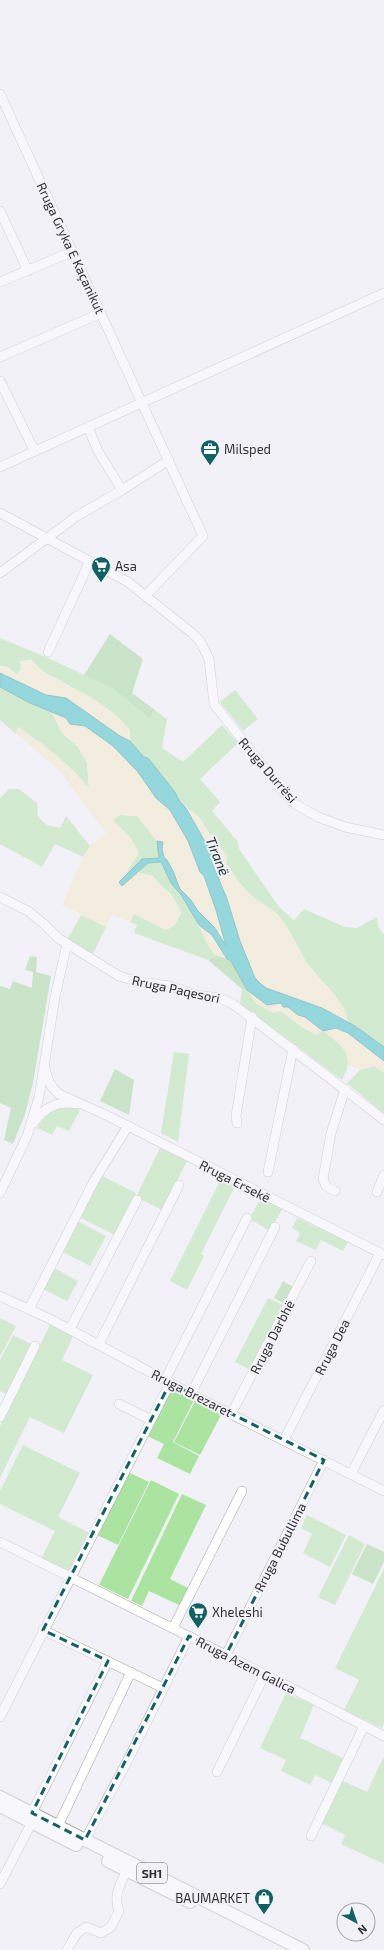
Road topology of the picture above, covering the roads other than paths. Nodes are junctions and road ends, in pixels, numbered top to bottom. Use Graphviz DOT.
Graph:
graph roads {
  1 [pos="0,94"];
  2 [pos="0,211"];
  3 [pos="71,252"];
  4 [pos="28,271"];
  5 [pos="0,282"];
  6 [pos="384,293"];
  7 [pos="101,313"];
  8 [pos="0,357"];
  9 [pos="0,381"];
  10 [pos="142,402"];
  11 [pos="88,427"];
  12 [pos="34,450"];
  13 [pos="168,460"];
  14 [pos="0,466"];
  15 [pos="122,490"];
  16 [pos="1,515"];
  17 [pos="46,537"];
  18 [pos="90,560"];
  19 [pos="0,573"];
  20 [pos="146,595"];
  21 [pos="48,652"];
  22 [pos="384,835"];
  23 [pos="0,898"];
  24 [pos="66,944"];
  25 [pos="252,1017"];
  26 [pos="293,1049"];
  27 [pos="45,1067"];
  28 [pos="345,1089"];
  29 [pos="39,1097"];
  30 [pos="59,1099"];
  31 [pos="384,1120"];
  32 [pos="238,1123"];
  33 [pos="128,1126"];
  34 [pos="27,1136"];
  35 [pos="268,1172"];
  36 [pos="384,1175"];
  37 [pos="179,1185"];
  38 [pos="335,1191"];
  39 [pos="377,1192"];
  40 [pos="0,1193"];
  41 [pos="138,1200"];
  42 [pos="247,1218"];
  43 [pos="275,1227"];
  44 [pos="382,1254"];
  45 [pos="311,1261"];
  46 [pos="0,1297"];
  47 [pos="29,1309"];
  48 [pos="70,1329"];
  49 [pos="99,1344"];
  50 [pos="35,1346"];
  51 [pos="168,1381"];
  52 [pos="191,1394"];
  53 [pos="119,1404"];
  54 [pos="384,1410"];
  55 [pos="231,1414"];
  56 [pos="0,1417"];
  57 [pos="151,1420"];
  58 [pos="284,1440"];
  59 [pos="324,1460"];
  60 [pos="351,1474"];
  61 [pos="242,1491"];
  62 [pos="384,1491"];
  63 [pos="0,1542"];
  64 [pos="70,1577"];
  65 [pos="173,1628"];
  66 [pos="43,1630"];
  67 [pos="189,1636"];
  68 [pos="226,1655"];
  69 [pos="108,1661"];
  70 [pos="131,1672"];
  71 [pos="265,1674"];
  72 [pos="163,1688"];
  73 [pos="0,1717"];
  74 [pos="364,1726"];
  75 [pos="384,1736"];
  76 [pos="217,1772"];
  77 [pos="0,1797"];
  78 [pos="0,1806"];
  79 [pos="32,1818"];
  80 [pos="58,1826"];
  81 [pos="310,1836"];
  82 [pos="85,1840"];
  83 [pos="127,1870"];
  84 [pos="0,1884"];
  85 [pos="67,1950"];
  86 [pos="284,1950"];
  87 [pos="303,1950"];
  1 -- 3 [label="street, Rruga Gryka E Kaçanikut"];
  2 -- 4 [label="street"];
  3 -- 4 [label="street"];
  3 -- 7 [label="street, Rruga Gryka E Kaçanikut"];
  4 -- 5 [label="street"];
  6 -- 10 [label="street"];
  7 -- 8 [label="street"];
  7 -- 10 [label="street, Rruga Gryka E Kaçanikut"];
  9 -- 12 [label="street"];
  10 -- 11 [label="street"];
  10 -- 13 [label="street, Rruga Gryka E Kaçanikut"];
  11 -- 12 [label="street"];
  11 -- 15 [label="street"];
  12 -- 14 [label="street"];
  13 -- 15 [label="street"];
  13 -- 20 [label="street, Rruga Gryka E Kaçanikut"];
  15 -- 17 [label="street"];
  16 -- 17 [label="street, Rruga Durrësi"];
  17 -- 18 [label="street, Rruga Durrësi"];
  17 -- 19 [label="street"];
  18 -- 20 [label="street, Rruga Durrësi"];
  18 -- 21 [label="street"];
  20 -- 22 [label="street, Rruga Durrësi"];
  23 -- 24 [label="street, Rruga Paqesori"];
  24 -- 25 [label="street, Rruga Paqesori"];
  24 -- 27 [label="street"];
  25 -- 26 [label="street, Rruga Paqesori"];
  25 -- 32 [label="street"];
  26 -- 28 [label="street, Rruga Paqesori"];
  26 -- 35 [label="street"];
  27 -- 29 [label="street"];
  27 -- 30 [label="street"];
  28 -- 31 [label="street, Rruga Paqesori"];
  28 -- 38 [label="street"];
  29 -- 30 [label="street"];
  29 -- 34 [label="street"];
  30 -- 33 [label="street, Rruga Ersekë"];
  30 -- 34 [label="street"];
  33 -- 44 [label="street, Rruga Ersekë"];
  33 -- 47 [label="street"];
  34 -- 40 [label="street"];
  36 -- 39 [label="street"];
  37 -- 49 [label="street"];
  41 -- 48 [label="street"];
  42 -- 51 [label="street"];
  43 -- 52 [label="street"];
  44 -- 58 [label="street, Rruga Dea"];
  45 -- 55 [label="street, Rruga Darbhë"];
  46 -- 47 [label="street, Rruga Brezaret"];
  47 -- 48 [label="street, Rruga Brezaret"];
  48 -- 49 [label="street, Rruga Brezaret"];
  49 -- 51 [label="street, Rruga Brezaret"];
  50 -- 56 [label="street"];
  51 -- 52 [label="street, Rruga Brezaret"];
  51 -- 57 [label="street"];
  52 -- 55 [label="street, Rruga Brezaret"];
  53 -- 57 [label="street"];
  54 -- 60 [label="street"];
  55 -- 58 [label="street, Rruga Brezaret"];
  57 -- 64 [label="street"];
  58 -- 59 [label="street, Rruga Brezaret"];
  59 -- 60 [label="street, Rruga Brezaret"];
  59 -- 68 [label="street, Rruga Bubullima"];
  60 -- 62 [label="street, Rruga Brezaret"];
  61 -- 65 [label="street"];
  63 -- 64 [label="street, Rruga Azem Galica"];
  64 -- 65 [label="street, Rruga Azem Galica"];
  64 -- 66 [label="street"];
  65 -- 67 [label="street, Rruga Azem Galica"];
  66 -- 69 [label="street"];
  66 -- 73 [label="street"];
  67 -- 68 [label="street, Rruga Azem Galica"];
  67 -- 72 [label="street"];
  68 -- 71 [label="street, Rruga Azem Galica"];
  69 -- 70 [label="street"];
  69 -- 79 [label="street"];
  70 -- 72 [label="street"];
  70 -- 80 [label="street"];
  71 -- 74 [label="street, Rruga Azem Galica"];
  71 -- 76 [label="street"];
  72 -- 82 [label="street"];
  74 -- 75 [label="street, Rruga Azem Galica"];
  74 -- 81 [label="street"];
  77 -- 79 [label="main road, SH1"];
  78 -- 79 [label="main road, SH1"];
  79 -- 80 [label="main road, SH1"];
  79 -- 83 [label="main road, SH1"];
  79 -- 84 [label="street"];
  80 -- 82 [label="main road, SH1"];
  82 -- 87 [label="main road, SH1"];
  83 -- 85 [label="street"];
  83 -- 86 [label="main road, SH1"];
}
